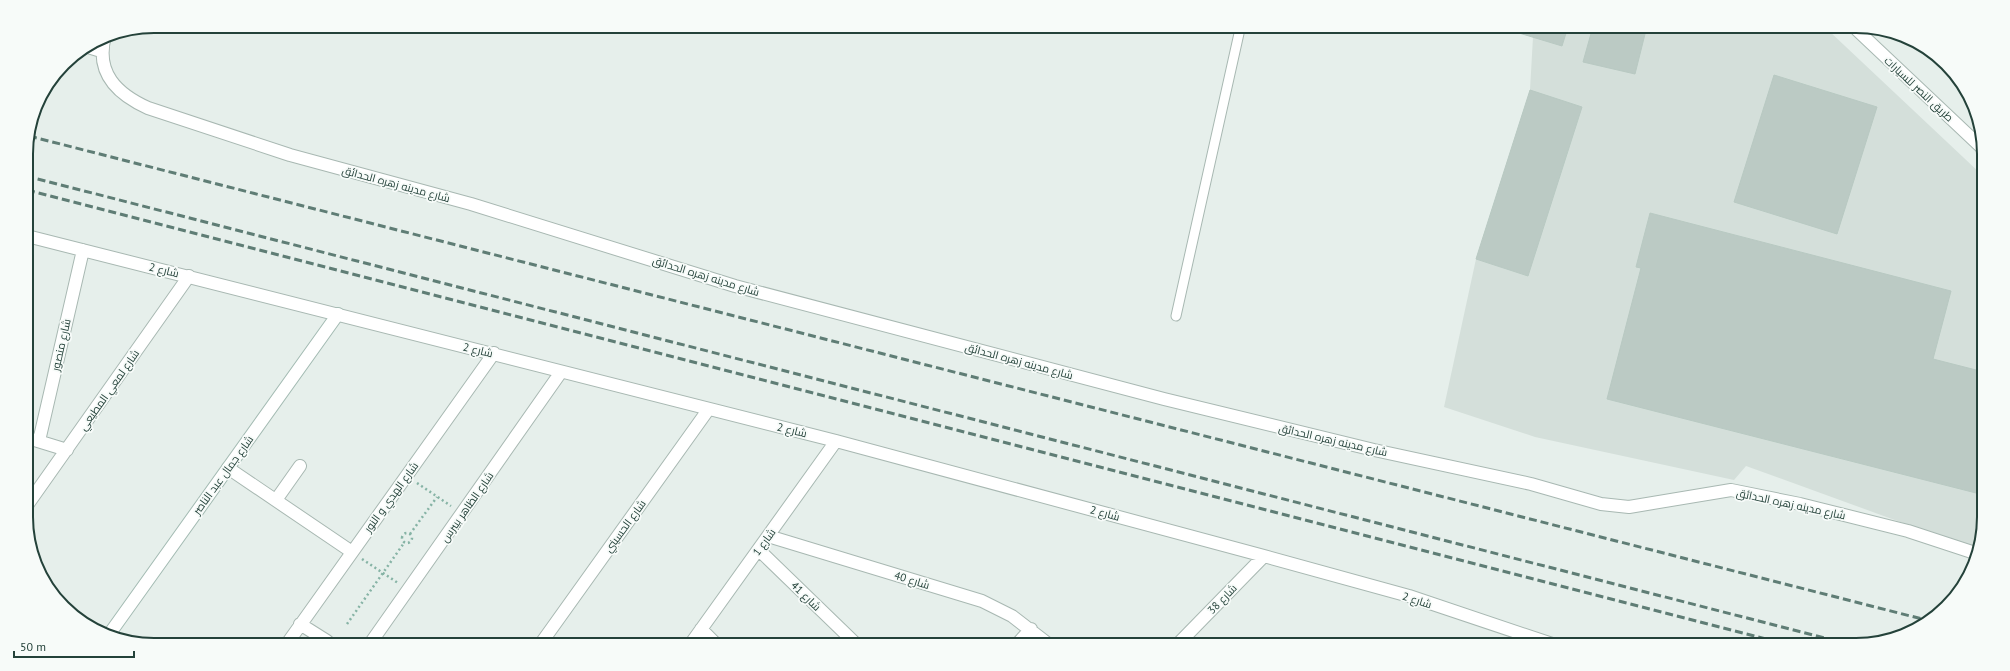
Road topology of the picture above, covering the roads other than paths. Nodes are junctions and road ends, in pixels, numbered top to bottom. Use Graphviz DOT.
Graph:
graph roads {
  1 [pos="1239,33"];
  2 [pos="1861,33"];
  3 [pos="103,44"];
  4 [pos="94,49"];
  5 [pos="101,51"];
  6 [pos="1976,142"];
  7 [pos="33,238"];
  8 [pos="83,250"];
  9 [pos="189,276"];
  10 [pos="338,314"];
  11 [pos="1176,316"];
  12 [pos="494,353"];
  13 [pos="562,372"];
  14 [pos="708,410"];
  15 [pos="34,439"];
  16 [pos="836,441"];
  17 [pos="67,450"];
  18 [pos="300,466"];
  19 [pos="228,468"];
  20 [pos="33,497"];
  21 [pos="276,500"];
  22 [pos="768,536"];
  23 [pos="759,550"];
  24 [pos="352,552"];
  25 [pos="1972,552"];
  26 [pos="1264,556"];
  27 [pos="300,624"];
  28 [pos="701,629"];
  29 [pos="1031,629"];
  30 [pos="112,630"];
  31 [pos="291,638"];
  32 [pos="322,638"];
  33 [pos="374,638"];
  34 [pos="545,638"];
  35 [pos="695,638"];
  36 [pos="710,638"];
  37 [pos="850,638"];
  38 [pos="1023,638"];
  39 [pos="1041,638"];
  40 [pos="1187,638"];
  41 [pos="1534,638"];
  1 -- 11 [label="lane"];
  2 -- 6 [label="street, طريق النصر للسيارات"];
  3 -- 5 [label="street"];
  4 -- 5 [label="street"];
  5 -- 25 [label="street, شارع مدينه زهره الحدائق"];
  7 -- 8 [label="street, شارع 2"];
  8 -- 9 [label="street, شارع 2"];
  8 -- 15 [label="street, شارع منصور"];
  9 -- 10 [label="street, شارع 2"];
  9 -- 17 [label="street, شارع لمعي المطيعي"];
  10 -- 12 [label="street, شارع 2"];
  10 -- 19 [label="street, شارع جمال عبد الناصر"];
  12 -- 13 [label="street, شارع 2"];
  12 -- 24 [label="street, شارع الهدي و النور"];
  13 -- 14 [label="street, شارع 2"];
  13 -- 33 [label="street, شارع الظاهر بيبرس"];
  14 -- 16 [label="street, شارع 2"];
  14 -- 34 [label="street, شارع الحسيني"];
  15 -- 17 [label="street"];
  16 -- 22 [label="street, شارع 1"];
  16 -- 26 [label="street, شارع 2"];
  17 -- 20 [label="street, شارع لمعي المطيعي"];
  18 -- 21 [label="street"];
  19 -- 21 [label="street"];
  19 -- 30 [label="street, شارع جمال عبد الناصر"];
  21 -- 24 [label="street"];
  22 -- 23 [label="street, شارع 1"];
  22 -- 29 [label="street, شارع 40"];
  23 -- 28 [label="street, شارع 1"];
  23 -- 37 [label="street, شارع 41"];
  24 -- 27 [label="street, شارع الهدي و النور"];
  26 -- 40 [label="street, شارع 38"];
  26 -- 41 [label="street, شارع 2"];
  27 -- 31 [label="street, شارع الهدي و النور"];
  27 -- 32 [label="street"];
  28 -- 35 [label="street, شارع 1"];
  28 -- 36 [label="street"];
  29 -- 38 [label="street"];
  29 -- 39 [label="street, شارع 40"];
}
